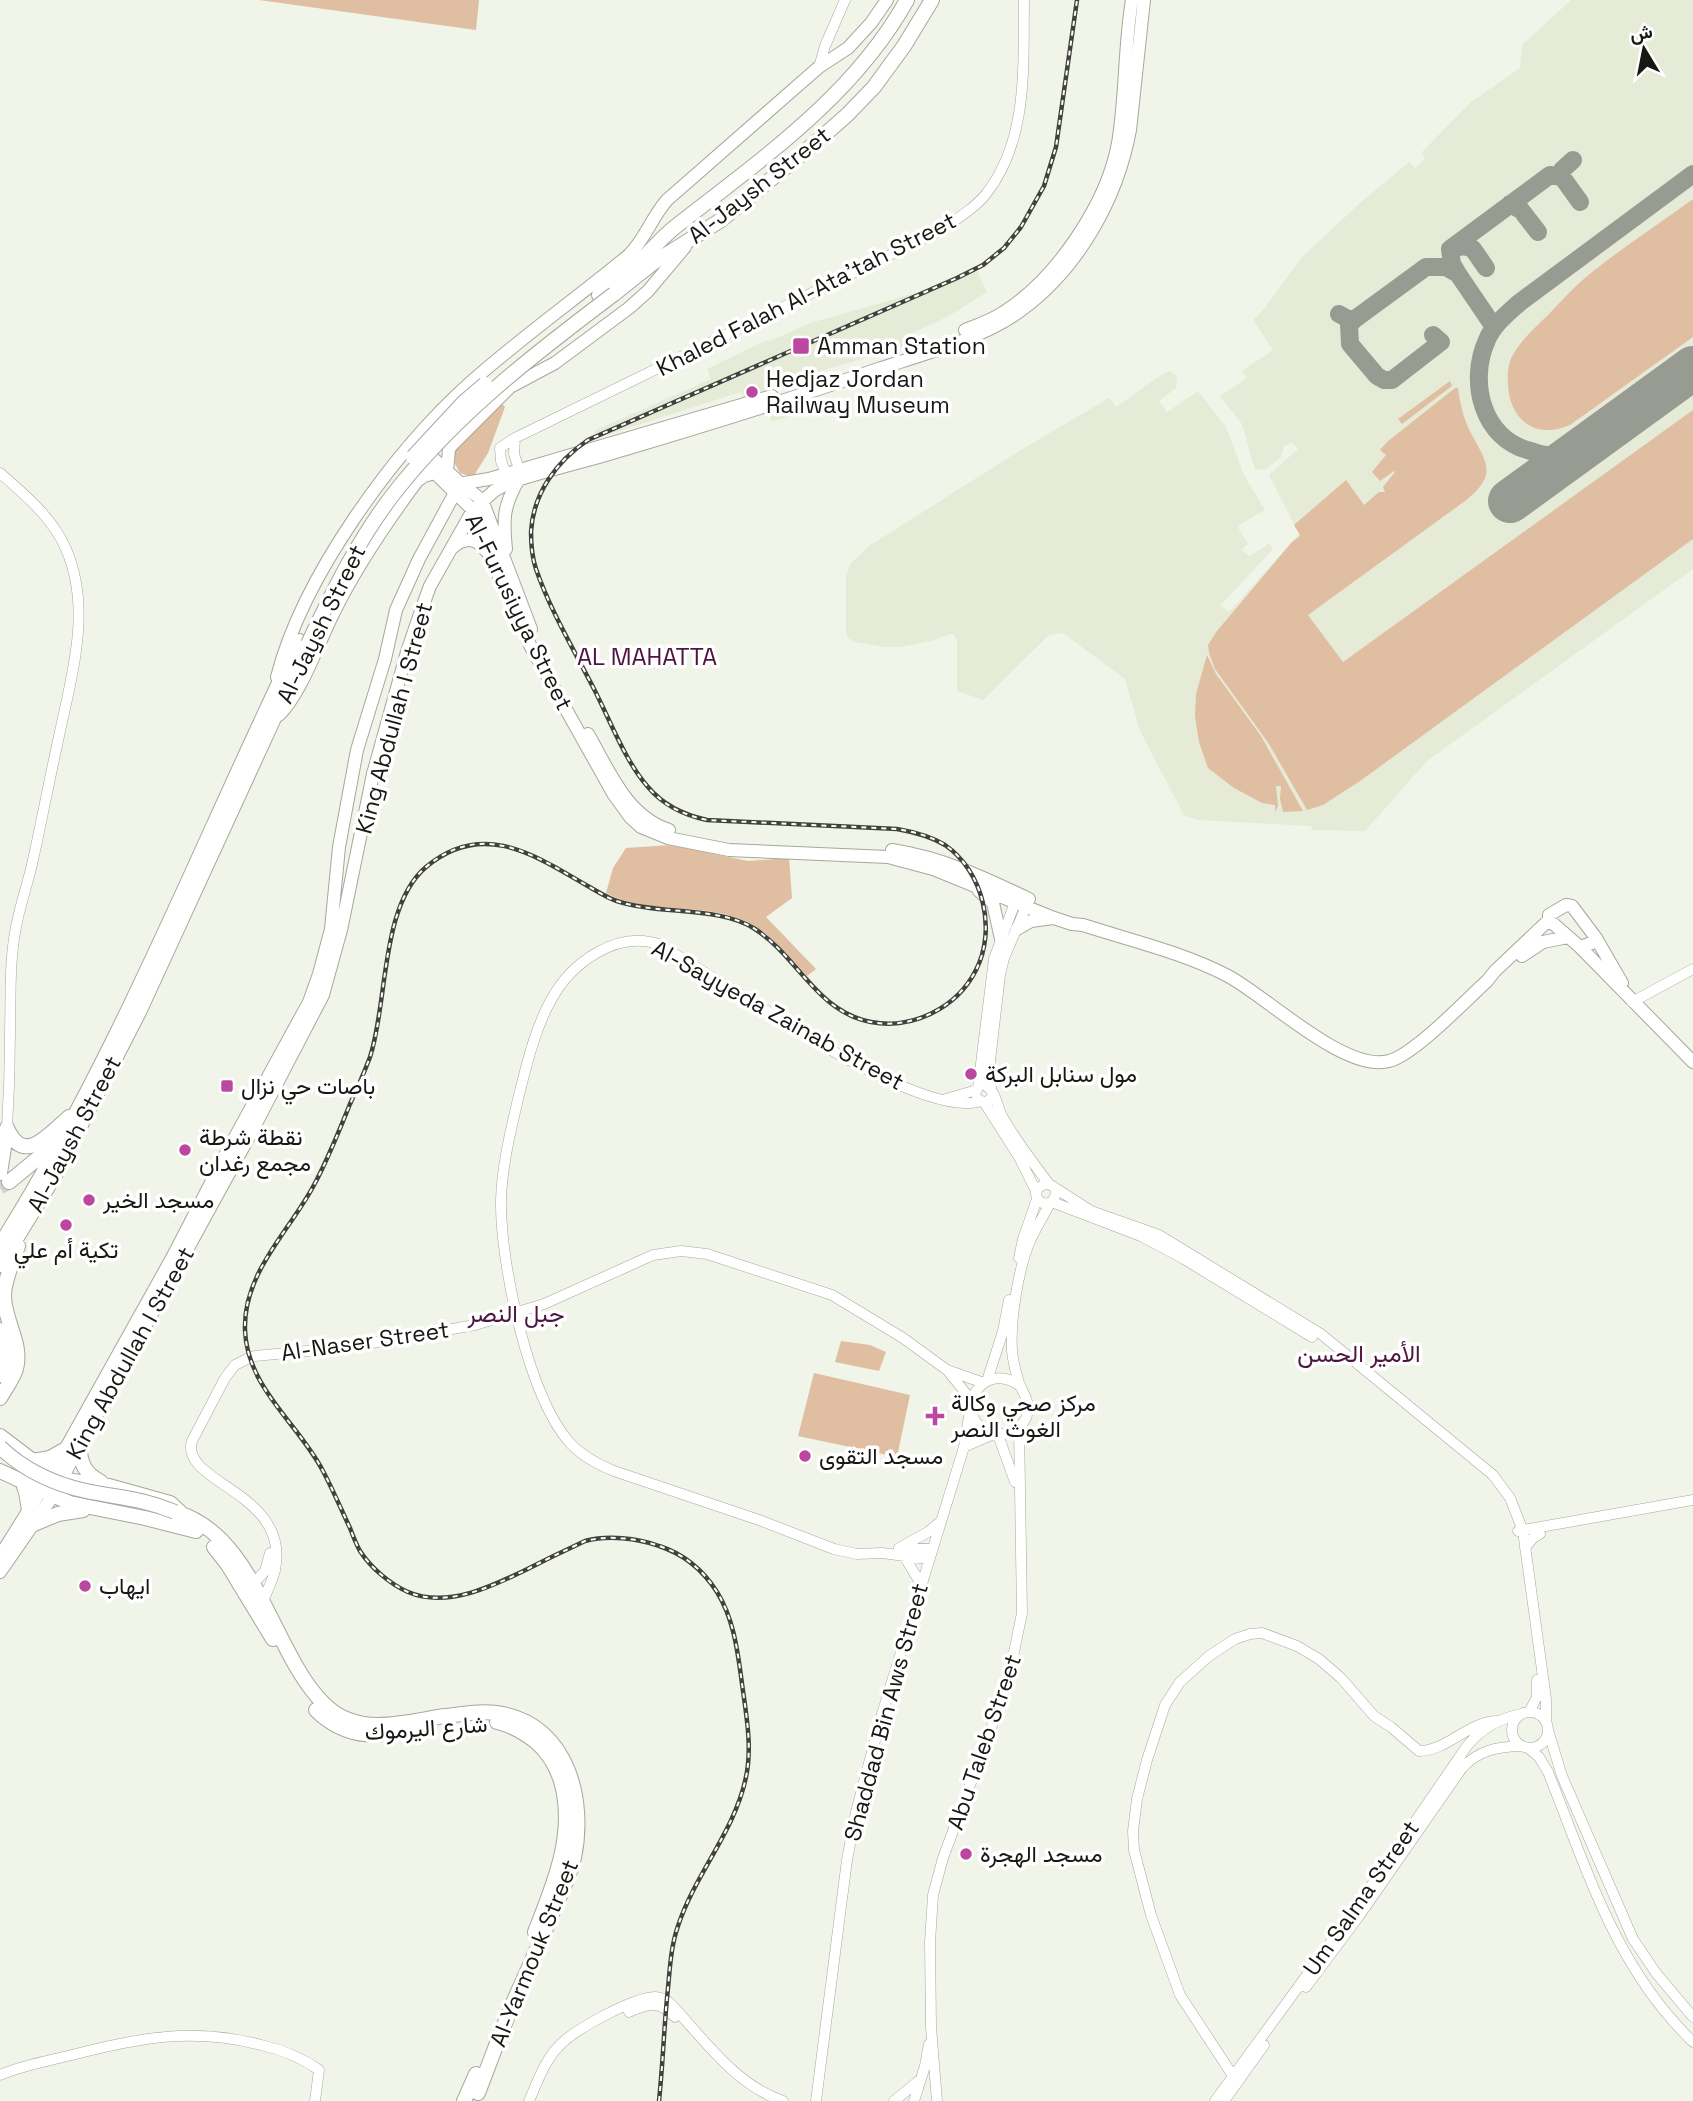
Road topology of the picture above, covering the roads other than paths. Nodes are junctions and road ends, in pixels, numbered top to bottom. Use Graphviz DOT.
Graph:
graph roads {
  1 [pos="845,0"];
  2 [pos="887,0"];
  3 [pos="907,0"];
  4 [pos="932,0"];
  5 [pos="1024,0"];
  6 [pos="1132,0"];
  7 [pos="1144,0"];
  8 [pos="819,67"];
  9 [pos="696,237"];
  10 [pos="642,250"];
  11 [pos="930,348"];
  12 [pos="515,438"];
  13 [pos="411,444"];
  14 [pos="441,472"];
  15 [pos="0,473"];
  16 [pos="506,473"];
  17 [pos="519,474"];
  18 [pos="458,489"];
  19 [pos="477,505"];
  20 [pos="449,551"];
  21 [pos="494,562"];
  22 [pos="507,567"];
  23 [pos="293,642"];
  24 [pos="274,721"];
  25 [pos="967,876"];
  26 [pos="1022,900"];
  27 [pos="1054,918"];
  28 [pos="1549,920"];
  29 [pos="1083,925"];
  30 [pos="1017,929"];
  31 [pos="336,930"];
  32 [pos="1568,937"];
  33 [pos="1596,938"];
  34 [pos="1001,939"];
  35 [pos="1580,947"];
  36 [pos="1693,970"];
  37 [pos="1487,981"];
  38 [pos="1638,1002"];
  39 [pos="987,1049"];
  40 [pos="1693,1051"];
  41 [pos="1693,1062"];
  42 [pos="977,1089"];
  43 [pos="992,1091"];
  44 [pos="942,1100"];
  45 [pos="983,1102"];
  46 [pos="76,1112"];
  47 [pos="4,1127"];
  48 [pos="62,1137"];
  49 [pos="4,1178"];
  50 [pos="1052,1186"];
  51 [pos="1037,1195"];
  52 [pos="1051,1202"];
  53 [pos="24,1226"];
  54 [pos="0,1245"];
  55 [pos="0,1265"];
  56 [pos="516,1314"];
  57 [pos="0,1330"];
  58 [pos="0,1359"];
  59 [pos="947,1370"];
  60 [pos="0,1374"];
  61 [pos="985,1382"];
  62 [pos="1020,1386"];
  63 [pos="0,1398"];
  64 [pos="971,1403"];
  65 [pos="1019,1427"];
  66 [pos="996,1434"];
  67 [pos="0,1436"];
  68 [pos="0,1447"];
  69 [pos="964,1447"];
  70 [pos="71,1448"];
  71 [pos="0,1458"];
  72 [pos="33,1461"];
  73 [pos="8,1473"];
  74 [pos="62,1477"];
  75 [pos="109,1486"];
  76 [pos="52,1496"];
  77 [pos="1019,1496"];
  78 [pos="1693,1500"];
  79 [pos="1693,1506"];
  80 [pos="93,1509"];
  81 [pos="29,1510"];
  82 [pos="1518,1514"];
  83 [pos="177,1515"];
  84 [pos="264,1518"];
  85 [pos="941,1522"];
  86 [pos="34,1524"];
  87 [pos="195,1531"];
  88 [pos="1543,1531"];
  89 [pos="1520,1534"];
  90 [pos="1525,1548"];
  91 [pos="902,1552"];
  92 [pos="929,1554"];
  93 [pos="0,1556"];
  94 [pos="0,1572"];
  95 [pos="253,1584"];
  96 [pos="921,1584"];
  97 [pos="263,1601"];
  98 [pos="1525,1713"];
  99 [pos="1496,1721"];
  100 [pos="1547,1725"];
  101 [pos="1524,1747"];
  102 [pos="1693,2017"];
  103 [pos="931,2027"];
  104 [pos="1693,2042"];
  105 [pos="822,2065"];
  106 [pos="0,2075"];
  107 [pos="1237,2077"];
  108 [pos="921,2079"];
  109 [pos="935,2084"];
  110 [pos="481,2097"];
  111 [pos="315,2101"];
  112 [pos="464,2101"];
  113 [pos="531,2101"];
  114 [pos="772,2101"];
  115 [pos="783,2101"];
  116 [pos="816,2101"];
  117 [pos="823,2101"];
  118 [pos="894,2101"];
  119 [pos="916,2101"];
  120 [pos="936,2101"];
  121 [pos="948,2101"];
  122 [pos="1216,2101"];
  123 [pos="1224,2101"];
  1 -- 8 [label="street"];
  2 -- 8 [label="main road"];
  3 -- 10 [label="highway, Al-Jaysh Street"];
  4 -- 9 [label="highway, Al-Jaysh Street"];
  5 -- 12 [label="street, Khaled Falah Al-Ata’tah Street"];
  6 -- 11 [label="main road, King Abdullah I Street"];
  7 -- 11 [label="main road, King Abdullah I Street"];
  8 -- 10 [label="main road"];
  9 -- 14 [label="main road"];
  9 -- 23 [label="highway, Al-Jaysh Street, bridge"];
  10 -- 13 [label="main road"];
  10 -- 23 [label="highway, Al-Jaysh Street, bridge"];
  11 -- 17 [label="main road, King Abdullah I Street"];
  12 -- 16 [label="street, Khaled Falah Al-Ata’tah Street"];
  12 -- 17 [label="street"];
  13 -- 14 [label="main road, Al-Furusiyya Street"];
  13 -- 23 [label="main road"];
  14 -- 18 [label="main road, Al-Furusiyya Street"];
  14 -- 24 [label="main road"];
  15 -- 47 [label="street"];
  16 -- 17 [label="main road, King Abdullah I Street"];
  16 -- 18 [label="main road, King Abdullah I Street"];
  17 -- 19 [label="main road, King Abdullah I Street"];
  17 -- 22 [label="main road"];
  18 -- 19 [label="main road, Al-Furusiyya Street"];
  18 -- 31 [label="main road, King Abdullah I Street"];
  19 -- 20 [label="main road, King Abdullah I Street"];
  19 -- 21 [label="main road, Al-Furusiyya Street"];
  19 -- 22 [label="main road, Al-Furusiyya Street"];
  20 -- 21 [label="main road"];
  20 -- 31 [label="main road, King Abdullah I Street"];
  21 -- 25 [label="main road, Al-Furusiyya Street"];
  22 -- 25 [label="main road, Al-Furusiyya Street"];
  23 -- 24 [label="highway, Al-Jaysh Street"];
  23 -- 46 [label="highway, Al-Jaysh Street"];
  24 -- 53 [label="highway, Al-Jaysh Street"];
  25 -- 26 [label="main road, Al-Furusiyya Street"];
  25 -- 34 [label="main road"];
  26 -- 27 [label="main road, Al-Furusiyya Street"];
  26 -- 29 [label="main road, Al-Furusiyya Street"];
  26 -- 30 [label="street"];
  26 -- 34 [label="street"];
  27 -- 29 [label="main road, Al-Furusiyya Street"];
  27 -- 30 [label="main road"];
  28 -- 32 [label="main road"];
  28 -- 33 [label="main road"];
  28 -- 37 [label="main road, Al-Furusiyya Street"];
  29 -- 37 [label="main road, Al-Furusiyya Street"];
  30 -- 39 [label="street"];
  31 -- 70 [label="main road, King Abdullah I Street"];
  32 -- 35 [label="main road"];
  32 -- 37 [label="main road, Al-Furusiyya Street"];
  33 -- 35 [label="main road"];
  33 -- 38 [label="main road"];
  34 -- 39 [label="street"];
  35 -- 38 [label="main road"];
  36 -- 38 [label="street"];
  38 -- 40 [label="main road"];
  38 -- 41 [label="main road"];
  39 -- 42 [label="street"];
  39 -- 43 [label="street"];
  42 -- 43 [label="street"];
  42 -- 44 [label="street"];
  42 -- 45 [label="street"];
  43 -- 45 [label="street"];
  43 -- 50 [label="street"];
  44 -- 45 [label="street, Al-Sayyeda Zainab Street"];
  44 -- 56 [label="street, Al-Sayyeda Zainab Street"];
  45 -- 51 [label="street"];
  46 -- 47 [label="highway"];
  46 -- 48 [label="highway, Al-Jaysh Street"];
  47 -- 49 [label="highway"];
  48 -- 49 [label="highway"];
  48 -- 54 [label="highway, Al-Jaysh Street"];
  50 -- 51 [label="street"];
  50 -- 52 [label="street"];
  50 -- 82 [label="street"];
  51 -- 52 [label="street"];
  51 -- 61 [label="street"];
  52 -- 62 [label="street"];
  52 -- 89 [label="street"];
  53 -- 55 [label="highway, Al-Jaysh Street"];
  53 -- 63 [label="highway"];
  56 -- 59 [label="street, Al-Naser Street"];
  56 -- 84 [label="street, Al-Naser Street"];
  56 -- 91 [label="street, Al-Sayyeda Zainab Street"];
  57 -- 60 [label="highway"];
  58 -- 60 [label="highway"];
  59 -- 61 [label="street, Al-Naser Street"];
  59 -- 64 [label="street, Al-Naser Street"];
  61 -- 62 [label="street"];
  61 -- 64 [label="street"];
  62 -- 65 [label="street"];
  64 -- 66 [label="street"];
  64 -- 69 [label="street, Shaddad Bin Aws Street"];
  65 -- 66 [label="street"];
  65 -- 77 [label="street, Abu Taleb Street"];
  66 -- 69 [label="street"];
  66 -- 77 [label="street, Abu Taleb Street"];
  67 -- 72 [label="highway"];
  68 -- 83 [label="highway, Al-Yarmouk Street, bridge"];
  69 -- 85 [label="street, Shaddad Bin Aws Street"];
  70 -- 72 [label="highway"];
  70 -- 74 [label="main road, King Abdullah I Street"];
  70 -- 75 [label="highway"];
  71 -- 83 [label="highway, Al-Yarmouk Street"];
  72 -- 74 [label="highway"];
  73 -- 76 [label="highway"];
  73 -- 81 [label="highway"];
  74 -- 75 [label="highway"];
  74 -- 76 [label="main road, King Abdullah I Street"];
  74 -- 76 [label="highway"];
  75 -- 83 [label="highway"];
  76 -- 80 [label="highway"];
  76 -- 81 [label="main road, King Abdullah I Street"];
  76 -- 86 [label="main road, King Abdullah I Street"];
  77 -- 103 [label="street, Abu Taleb Street"];
  78 -- 88 [label="street"];
  79 -- 88 [label="street"];
  80 -- 86 [label="highway"];
  80 -- 87 [label="highway"];
  81 -- 93 [label="main road, King Abdullah I Street"];
  82 -- 88 [label="street"];
  82 -- 89 [label="street"];
  83 -- 87 [label="highway, شارع اليرموك"];
  83 -- 95 [label="highway, Al-Yarmouk Street"];
  84 -- 95 [label="street"];
  84 -- 97 [label="street, Al-Naser Street"];
  85 -- 91 [label="street"];
  85 -- 92 [label="street, Shaddad Bin Aws Street"];
  86 -- 94 [label="main road, King Abdullah I Street"];
  87 -- 112 [label="highway, شارع اليرموك"];
  88 -- 89 [label="street"];
  88 -- 90 [label="street"];
  89 -- 90 [label="street"];
  89 -- 98 [label="street"];
  90 -- 100 [label="street"];
  91 -- 92 [label="street, Al-Sayyeda Zainab Street"];
  91 -- 96 [label="street"];
  92 -- 96 [label="street, Shaddad Bin Aws Street"];
  95 -- 97 [label="highway, Al-Yarmouk Street"];
  96 -- 105 [label="street, Shaddad Bin Aws Street"];
  97 -- 110 [label="highway, Al-Yarmouk Street"];
  98 -- 99 [label="street, Um Salma Street"];
  98 -- 100 [label="street"];
  98 -- 101 [label="street"];
  99 -- 107 [label="street, Um Salma Street"];
  99 -- 107 [label="street"];
  100 -- 101 [label="street"];
  100 -- 102 [label="street"];
  101 -- 104 [label="street"];
  101 -- 107 [label="street, Um Salma Street"];
  103 -- 108 [label="street, Abu Taleb Street"];
  103 -- 109 [label="street, Abu Taleb Street"];
  105 -- 116 [label="street, Shaddad Bin Aws Street"];
  105 -- 117 [label="street, Shaddad Bin Aws Street"];
  106 -- 111 [label="street"];
  107 -- 122 [label="street, Um Salma Street"];
  107 -- 123 [label="street, Um Salma Street"];
  108 -- 118 [label="street"];
  108 -- 119 [label="street, Abu Taleb Street"];
  109 -- 120 [label="street, Abu Taleb Street"];
  109 -- 121 [label="street"];
  113 -- 114 [label="street"];
  113 -- 115 [label="street"];
  119 -- 120 [label="street"];
}
